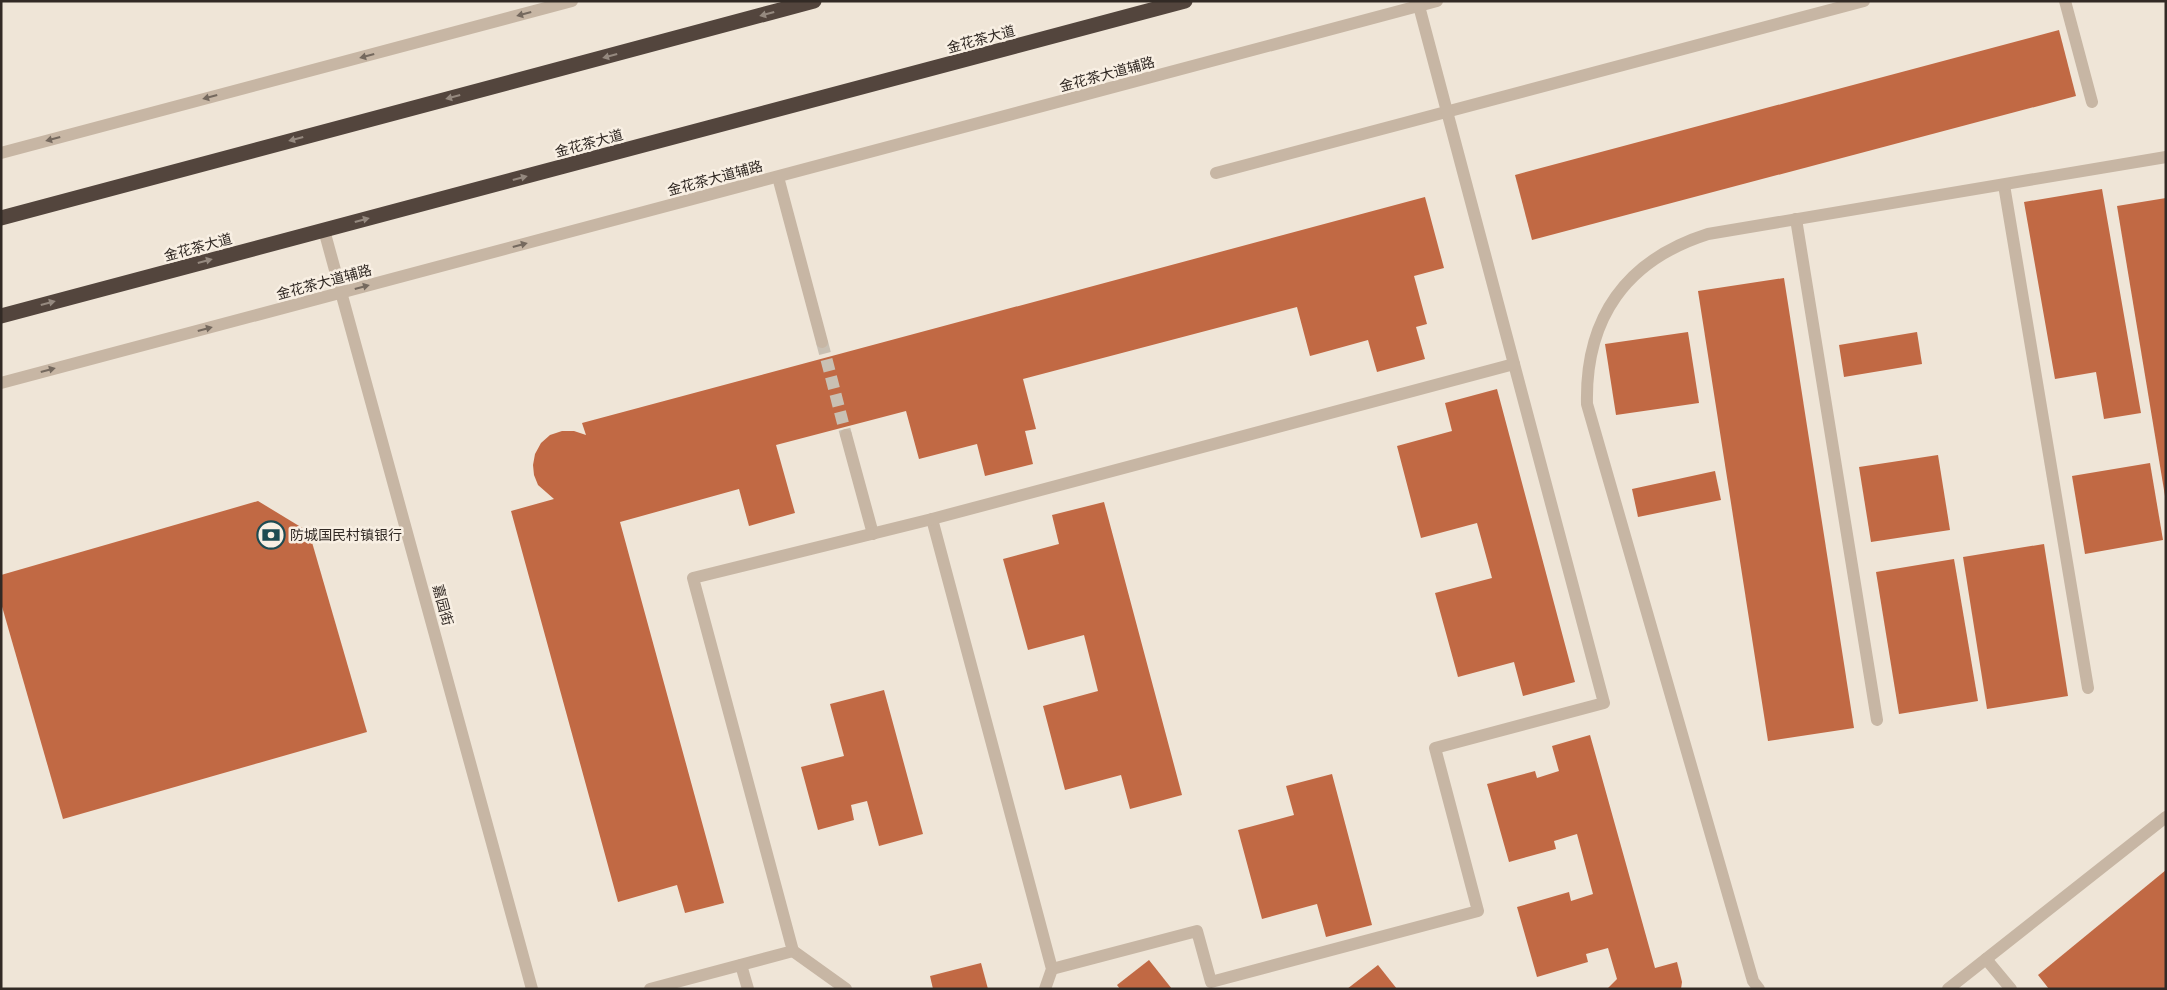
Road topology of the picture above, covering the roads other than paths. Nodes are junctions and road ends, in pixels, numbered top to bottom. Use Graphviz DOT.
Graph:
graph roads {
  1 [pos="572,1"];
  2 [pos="814,1"];
  3 [pos="1185,1"];
  4 [pos="1437,1"];
  5 [pos="1864,1"];
  6 [pos="2066,1"];
  7 [pos="1419,6"];
  8 [pos="2092,102"];
  9 [pos="1447,112"];
  10 [pos="1,153"];
  11 [pos="2166,157"];
  12 [pos="1216,173"];
  13 [pos="778,177"];
  14 [pos="2004,185"];
  15 [pos="1,218"];
  16 [pos="1796,219"];
  17 [pos="324,230"];
  18 [pos="342,292"];
  19 [pos="1,316"];
  20 [pos="822,342"];
  21 [pos="1514,364"];
  22 [pos="1,383"];
  23 [pos="846,435"];
  24 [pos="932,519"];
  25 [pos="873,534"];
  26 [pos="2088,688"];
  27 [pos="1877,720"];
  28 [pos="2166,817"];
  29 [pos="793,951"];
  30 [pos="1986,959"];
  31 [pos="741,965"];
  32 [pos="1052,969"];
  33 [pos="532,989"];
  34 [pos="650,989"];
  35 [pos="748,989"];
  36 [pos="846,989"];
  37 [pos="1045,989"];
  38 [pos="1759,989"];
  39 [pos="1948,989"];
  40 [pos="2011,989"];
  1 -- 10 [label="street, one-way"];
  2 -- 15 [label="highway, one-way"];
  17 -- 3 [label="highway, 金花茶大道, one-way"];
  4 -- 7 [label="street, 金花茶大道辅路"];
  5 -- 9 [label="street"];
  6 -- 8 [label="street"];
  7 -- 9 [label="street"];
  7 -- 13 [label="street, 金花茶大道辅路"];
  9 -- 12 [label="street"];
  9 -- 21 [label="street"];
  11 -- 14 [label="street"];
  18 -- 13 [label="street, 金花茶大道辅路, one-way"];
  13 -- 20 [label="street"];
  14 -- 16 [label="street"];
  14 -- 26 [label="street"];
  16 -- 27 [label="street"];
  16 -- 38 [label="street"];
  17 -- 18 [label="street, 嘉园街"];
  19 -- 17 [label="highway, 金花茶大道, one-way"];
  22 -- 18 [label="street, 金花茶大道辅路, one-way"];
  18 -- 33 [label="street, 嘉园街"];
  21 -- 24 [label="street"];
  21 -- 32 [label="street"];
  23 -- 25 [label="street"];
  24 -- 25 [label="street"];
  24 -- 32 [label="street"];
  25 -- 29 [label="street"];
  28 -- 30 [label="street"];
  29 -- 31 [label="street"];
  29 -- 36 [label="street"];
  30 -- 39 [label="street"];
  30 -- 40 [label="street"];
  31 -- 34 [label="street"];
  31 -- 35 [label="street"];
  32 -- 37 [label="street"];
}
